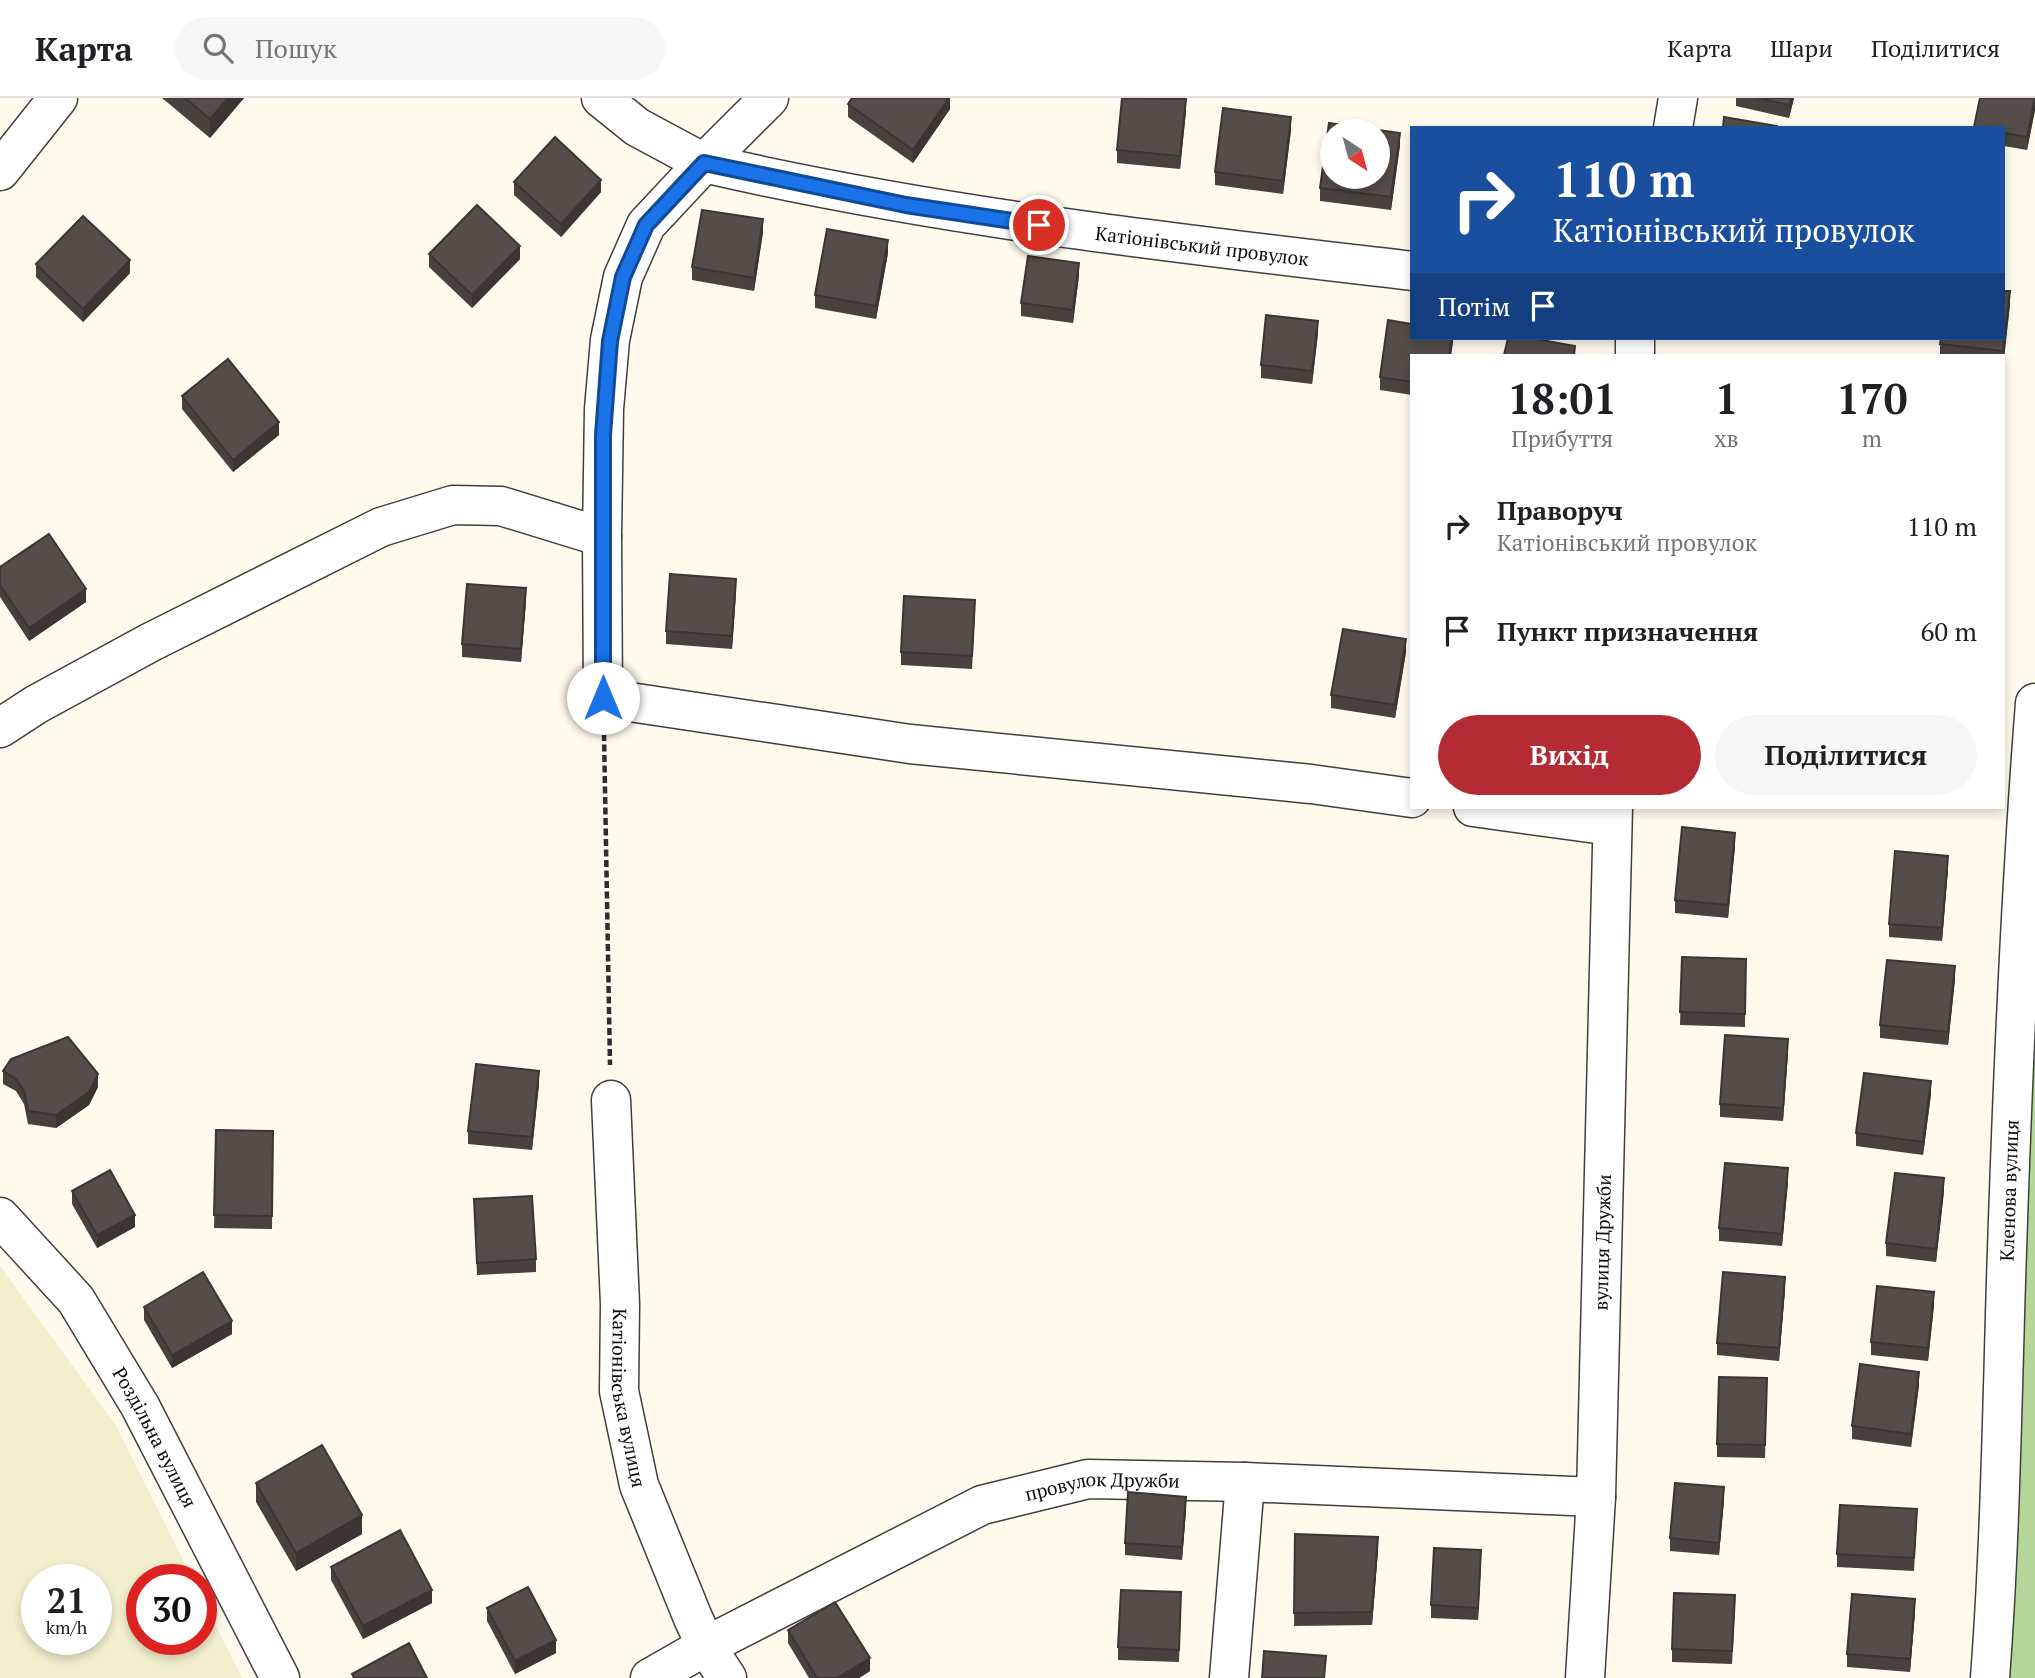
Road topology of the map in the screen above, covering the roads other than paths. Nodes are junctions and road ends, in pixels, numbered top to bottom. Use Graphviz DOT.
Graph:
graph roads {
  1 [pos="58,98"];
  2 [pos="601,98"];
  3 [pos="769,98"];
  4 [pos="1678,98"];
  5 [pos="1673,126"];
  6 [pos="704,163"];
  7 [pos="0,170"];
  8 [pos="1410,271"];
  9 [pos="602,537"];
  10 [pos="2035,703"];
  11 [pos="0,728"];
  12 [pos="1410,798"];
  13 [pos="2015,803"];
  14 [pos="1505,809"];
  15 [pos="1613,816"];
  16 [pos="611,1100"];
  17 [pos="0,1217"];
  18 [pos="1245,1482"];
  19 [pos="1596,1497"];
  20 [pos="706,1646"];
  21 [pos="280,1678"];
  22 [pos="650,1678"];
  23 [pos="727,1678"];
  24 [pos="1228,1678"];
  25 [pos="1585,1678"];
  26 [pos="1990,1678"];
  1 -- 7 [label="street"];
  2 -- 6 [label="street, Катіонівський провулок"];
  3 -- 6 [label="street"];
  4 -- 5 [label="street"];
  6 -- 8 [label="street, Катіонівський провулок"];
  6 -- 9 [label="street"];
  9 -- 11 [label="street"];
  9 -- 12 [label="street"];
  10 -- 13 [label="street, Кленова вулиця"];
  13 -- 26 [label="street, Кленова вулиця"];
  14 -- 15 [label="street"];
  15 -- 19 [label="street, вулиця Дружби"];
  16 -- 20 [label="street, Катіонівська вулиця"];
  17 -- 21 [label="street, Роздільна вулиця"];
  18 -- 19 [label="street, провулок Дружби"];
  18 -- 20 [label="street, провулок Дружби"];
  18 -- 24 [label="street"];
  19 -- 25 [label="street, вулиця Дружби"];
  20 -- 22 [label="street, провулок Дружби"];
  20 -- 23 [label="street, Катіонівська вулиця"];
}
